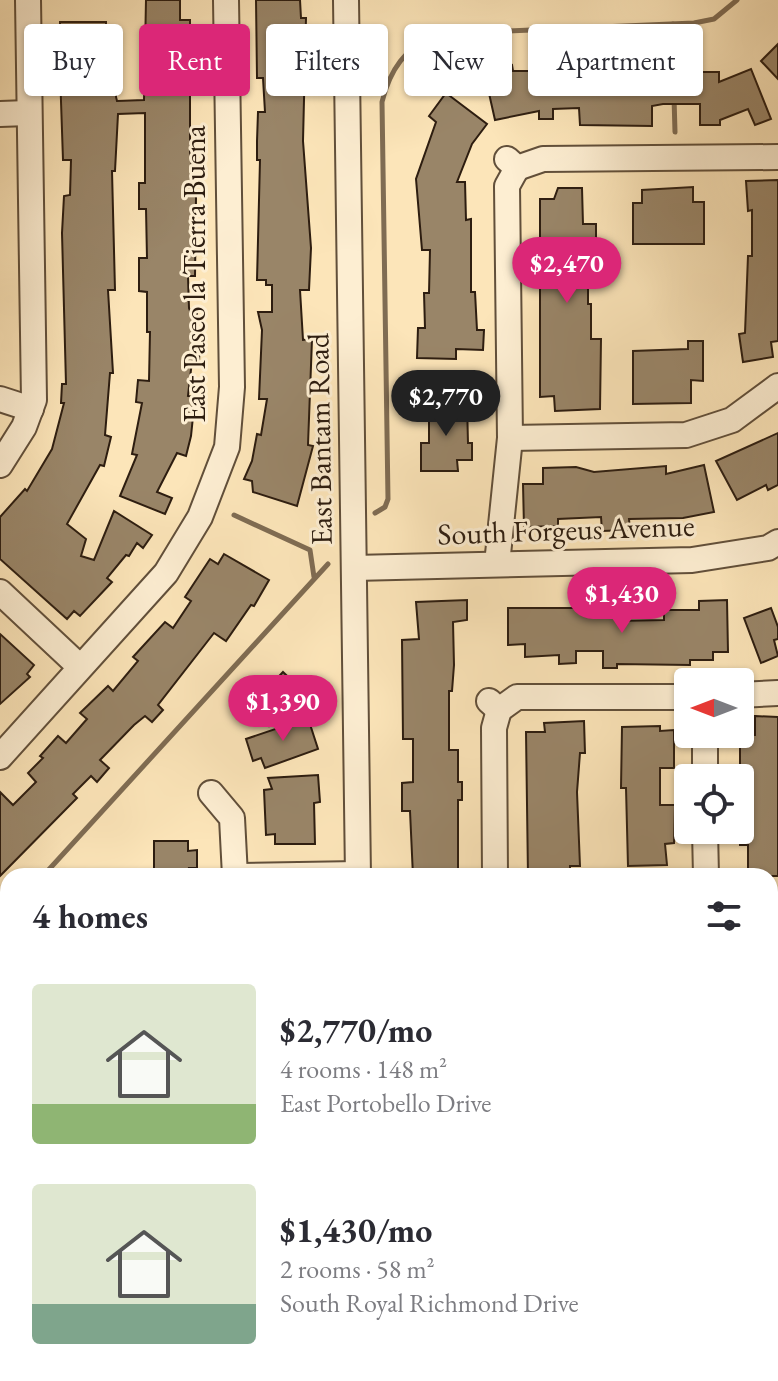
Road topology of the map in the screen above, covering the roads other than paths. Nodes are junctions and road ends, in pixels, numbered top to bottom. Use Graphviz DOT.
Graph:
graph roads {
  1 [pos="28,0"];
  2 [pos="226,0"];
  3 [pos="346,0"];
  4 [pos="28,113"];
  5 [pos="0,114"];
  6 [pos="778,157"];
  7 [pos="778,386"];
  8 [pos="0,399"];
  9 [pos="31,409"];
  10 [pos="510,438"];
  11 [pos="0,465"];
  12 [pos="775,550"];
  13 [pos="497,564"];
  14 [pos="354,568"];
  15 [pos="0,592"];
  16 [pos="80,667"];
  17 [pos="778,693"];
  18 [pos="754,694"];
  19 [pos="674,697"];
  20 [pos="0,757"];
  21 [pos="211,793"];
  22 [pos="705,844"];
  23 [pos="236,868"];
  24 [pos="358,868"];
  25 [pos="495,868"];
  26 [pos="706,868"];
  1 -- 4 [label="street"];
  2 -- 16 [label="street, East Paseo la Tierra Buena"];
  3 -- 14 [label="street, East Bantam Road"];
  4 -- 5 [label="street"];
  4 -- 9 [label="street"];
  6 -- 10 [label="street"];
  7 -- 10 [label="street"];
  8 -- 9 [label="street"];
  9 -- 11 [label="street"];
  10 -- 13 [label="street"];
  12 -- 13 [label="street, South Forgeus Avenue"];
  13 -- 14 [label="street, South Forgeus Avenue"];
  14 -- 24 [label="street, East Bantam Road"];
  15 -- 16 [label="street"];
  16 -- 20 [label="street, East Paseo la Tierra Buena"];
  17 -- 18 [label="street"];
  19 -- 25 [label="street"];
  21 -- 23 [label="street"];
  22 -- 26 [label="street"];
}
